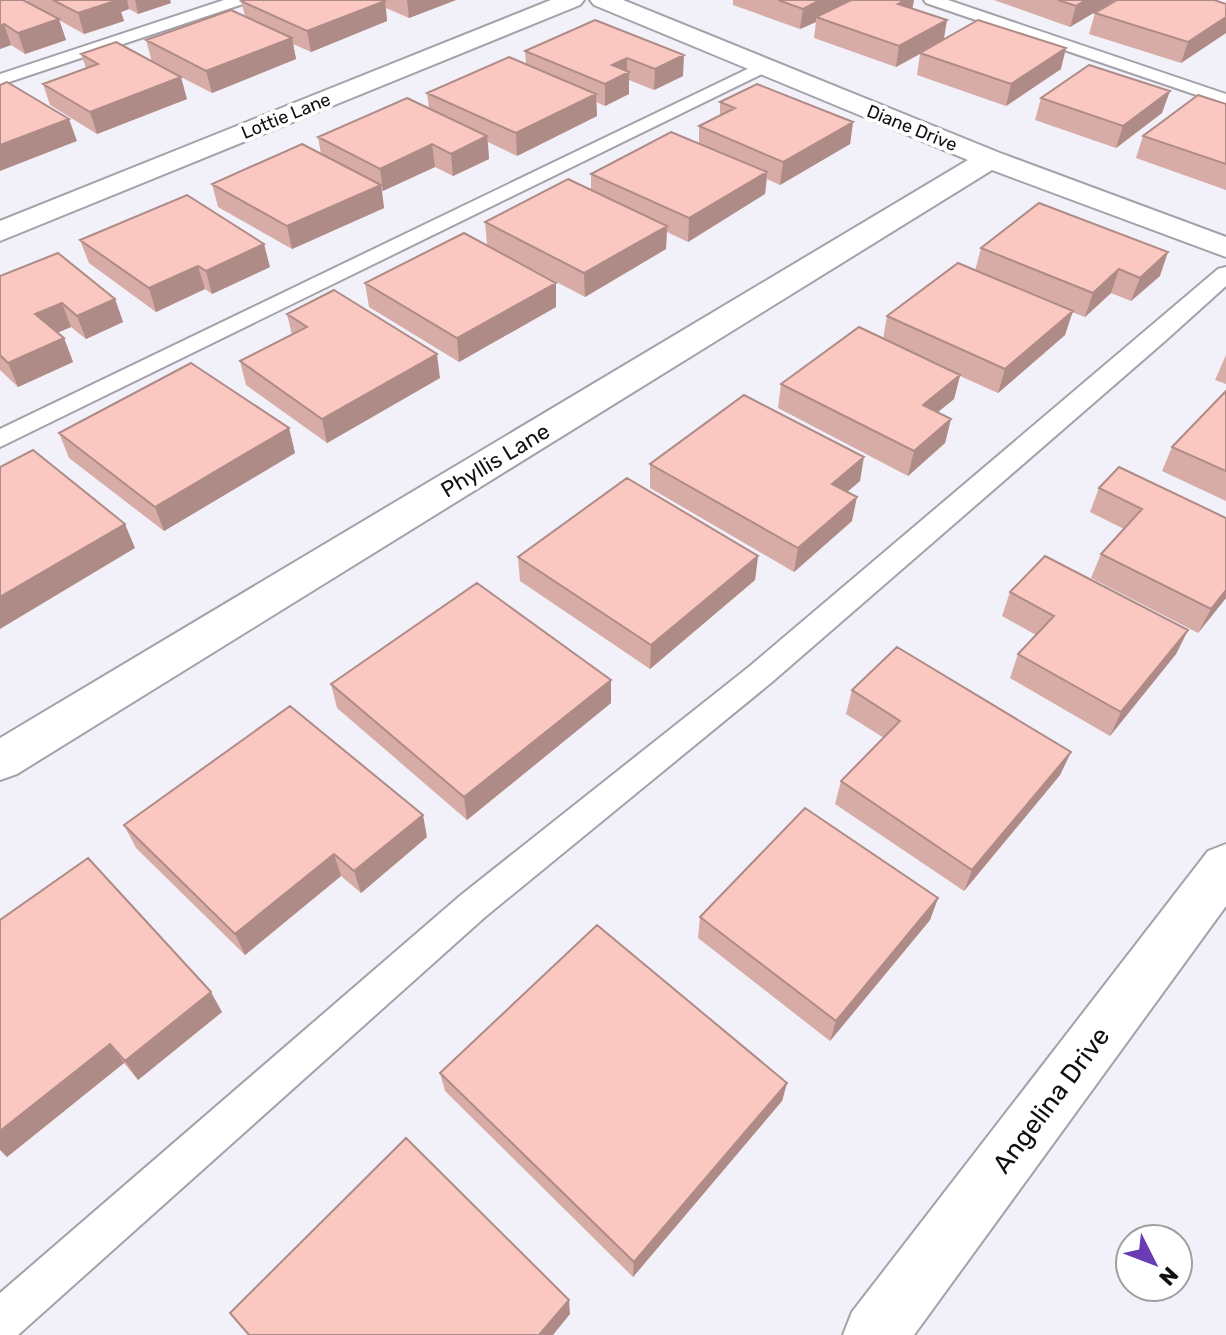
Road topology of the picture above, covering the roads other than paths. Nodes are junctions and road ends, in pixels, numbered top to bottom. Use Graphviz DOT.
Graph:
graph roads {
  1 [pos="240,0"];
  2 [pos="572,0"];
  3 [pos="602,0"];
  4 [pos="932,0"];
  5 [pos="762,67"];
  6 [pos="0,80"];
  7 [pos="1226,100"];
  8 [pos="990,159"];
  9 [pos="0,232"];
  10 [pos="1226,248"];
  11 [pos="1226,274"];
  12 [pos="0,439"];
  13 [pos="0,761"];
  14 [pos="1226,866"];
  15 [pos="0,1322"];
  16 [pos="875,1335"];
  1 -- 6 [label="lane"];
  2 -- 9 [label="street, Lottie Lane"];
  3 -- 5 [label="street, Diane Drive"];
  4 -- 7 [label="lane"];
  5 -- 8 [label="street, Diane Drive"];
  5 -- 12 [label="lane"];
  8 -- 10 [label="street, Diane Drive"];
  8 -- 13 [label="street, Phyllis Lane"];
  11 -- 15 [label="lane"];
  14 -- 16 [label="street, Angelina Drive"];
}
